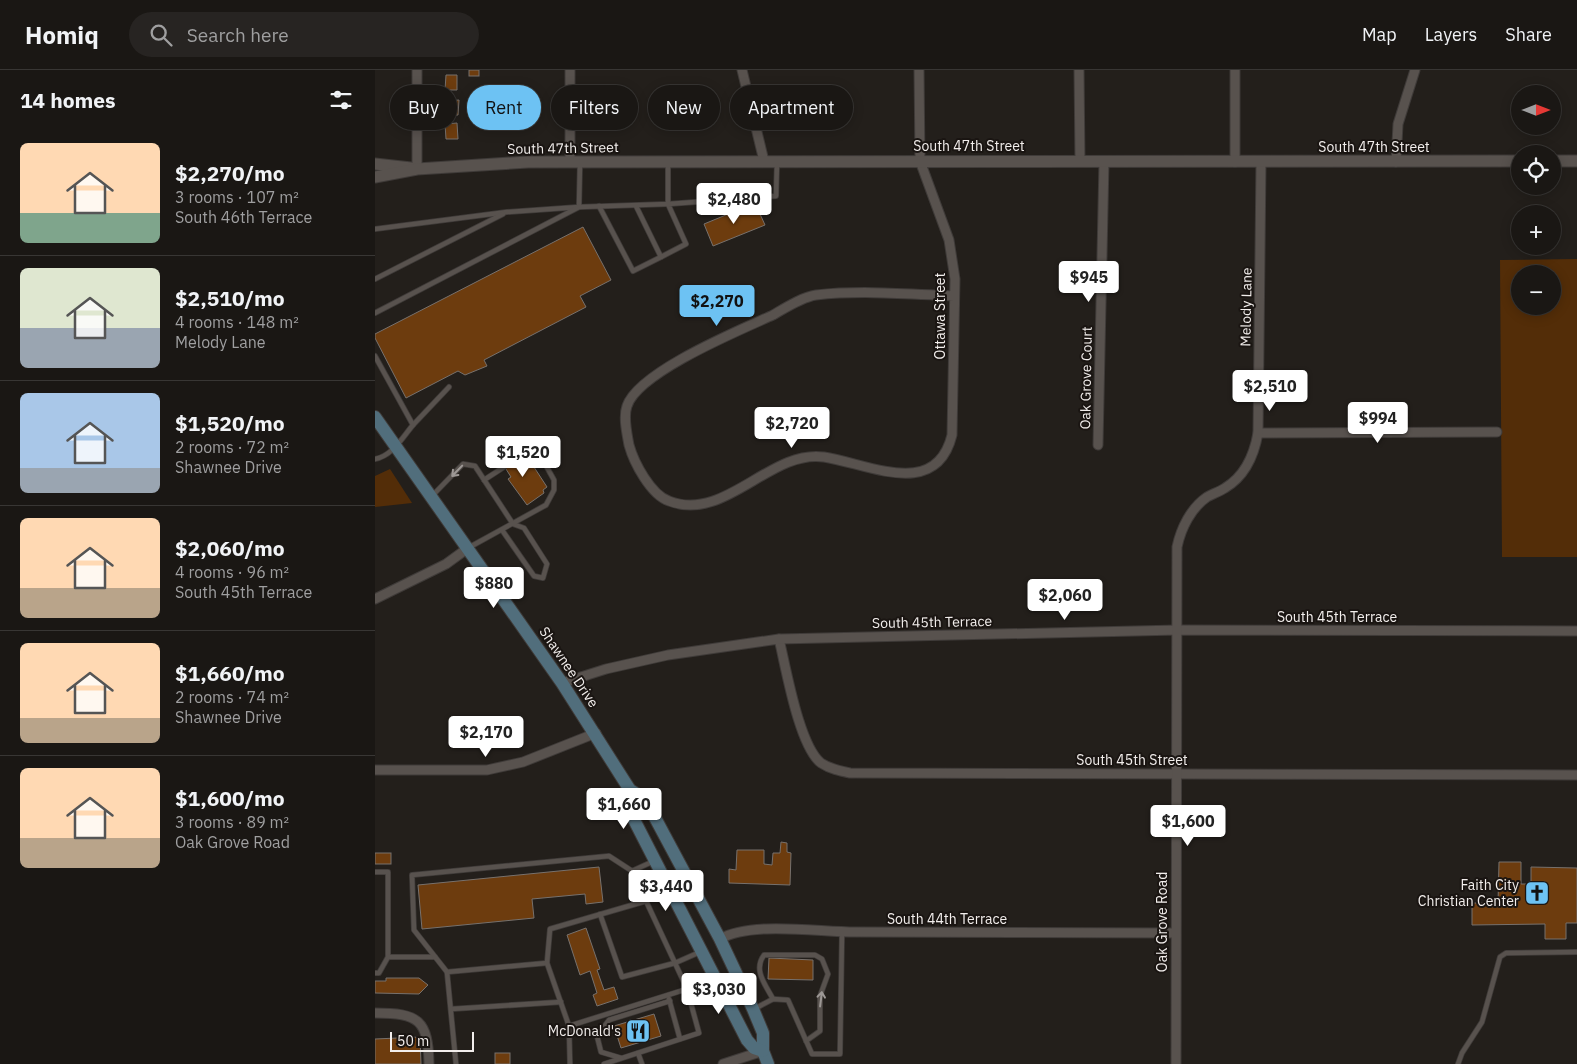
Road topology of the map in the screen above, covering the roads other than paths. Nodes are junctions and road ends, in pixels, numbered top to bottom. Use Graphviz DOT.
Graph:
graph roads {
  1 [pos="417,70"];
  2 [pos="570,70"];
  3 [pos="742,70"];
  4 [pos="919,70"];
  5 [pos="1079,70"];
  6 [pos="1235,70"];
  7 [pos="1415,70"];
  8 [pos="764,161"];
  9 [pos="777,161"];
  10 [pos="920,161"];
  11 [pos="1080,161"];
  12 [pos="1511,161"];
  13 [pos="1561,161"];
  14 [pos="1577,161"];
  15 [pos="575,162"];
  16 [pos="668,162"];
  17 [pos="1104,162"];
  18 [pos="1235,162"];
  19 [pos="1261,162"];
  20 [pos="1396,162"];
  21 [pos="375,164"];
  22 [pos="417,169"];
  23 [pos="375,177"];
  24 [pos="668,204"];
  25 [pos="599,206"];
  26 [pos="635,206"];
  27 [pos="579,207"];
  28 [pos="507,212"];
  29 [pos="375,229"];
  30 [pos="661,256"];
  31 [pos="375,279"];
  32 [pos="954,296"];
  33 [pos="375,313"];
  34 [pos="375,356"];
  35 [pos="449,387"];
  36 [pos="375,418"];
  37 [pos="413,425"];
  38 [pos="1497,432"];
  39 [pos="1258,433"];
  40 [pos="1098,445"];
  41 [pos="396,447"];
  42 [pos="375,459"];
  43 [pos="517,459"];
  44 [pos="504,467"];
  45 [pos="484,480"];
  46 [pos="431,497"];
  47 [pos="513,524"];
  48 [pos="502,530"];
  49 [pos="468,548"];
  50 [pos="375,599"];
  51 [pos="1178,630"];
  52 [pos="1577,631"];
  53 [pos="779,639"];
  54 [pos="563,683"];
  55 [pos="596,733"];
  56 [pos="375,770"];
  57 [pos="1177,774"];
  58 [pos="1577,775"];
  59 [pos="629,790"];
  60 [pos="673,851"];
  61 [pos="655,860"];
  62 [pos="632,871"];
  63 [pos="375,872"];
  64 [pos="646,902"];
  65 [pos="600,914"];
  66 [pos="842,932"];
  67 [pos="1175,933"];
  68 [pos="720,939"];
  69 [pos="701,951"];
  70 [pos="1577,952"];
  71 [pos="435,956"];
  72 [pos="387,957"];
  73 [pos="547,962"];
  74 [pos="675,963"];
  75 [pos="447,972"];
  76 [pos="375,973"];
  77 [pos="687,989"];
  78 [pos="669,998"];
  79 [pos="773,999"];
  80 [pos="561,1002"];
  81 [pos="451,1009"];
  82 [pos="753,1009"];
  83 [pos="375,1013"];
  84 [pos="569,1026"];
  85 [pos="680,1039"];
  86 [pos="806,1040"];
  87 [pos="763,1051"];
  88 [pos="638,1053"];
  89 [pos="621,1058"];
  90 [pos="429,1064"];
  91 [pos="456,1064"];
  92 [pos="570,1064"];
  93 [pos="604,1064"];
  94 [pos="642,1064"];
  95 [pos="723,1064"];
  96 [pos="768,1064"];
  97 [pos="1176,1064"];
  98 [pos="1458,1064"];
  1 -- 22 [label="street"];
  2 -- 15 [label="street"];
  3 -- 8 [label="street"];
  4 -- 10 [label="street, Ottawa Street"];
  5 -- 11 [label="street"];
  6 -- 18 [label="street"];
  7 -- 20 [label="street"];
  8 -- 9 [label="street, South 47th Street"];
  8 -- 16 [label="street, South 47th Street"];
  9 -- 10 [label="street, South 47th Street"];
  9 -- 24 [label="lane"];
  10 -- 11 [label="street, South 47th Street"];
  10 -- 32 [label="street, Ottawa Street"];
  11 -- 17 [label="street, South 47th Street"];
  12 -- 20 [label="street, South 47th Street"];
  13 -- 14 [label="street"];
  15 -- 16 [label="street, South 47th Street"];
  15 -- 22 [label="street, South 47th Street"];
  15 -- 27 [label="lane"];
  16 -- 24 [label="lane"];
  17 -- 18 [label="street, South 47th Street"];
  17 -- 40 [label="street, Oak Grove Court"];
  18 -- 19 [label="street, South 47th Street"];
  19 -- 20 [label="street, South 47th Street"];
  19 -- 39 [label="street, Melody Lane"];
  21 -- 22 [label="street, South 47th Street"];
  22 -- 23 [label="street, South 47th Street"];
  24 -- 26 [label="lane"];
  24 -- 30 [label="lane"];
  25 -- 26 [label="lane"];
  25 -- 27 [label="lane"];
  25 -- 30 [label="lane"];
  26 -- 30 [label="lane"];
  27 -- 28 [label="lane"];
  27 -- 33 [label="lane"];
  28 -- 29 [label="lane"];
  28 -- 31 [label="lane"];
  32 -- 32 [label="street, Ottawa Street"];
  34 -- 37 [label="lane"];
  35 -- 37 [label="lane"];
  36 -- 41 [label="main road, Shawnee Drive"];
  37 -- 41 [label="lane"];
  38 -- 39 [label="street"];
  39 -- 51 [label="street, Melody Lane"];
  41 -- 42 [label="lane"];
  41 -- 46 [label="main road, Shawnee Drive"];
  43 -- 47 [label="lane"];
  44 -- 45 [label="lane"];
  45 -- 46 [label="lane, one-way"];
  45 -- 47 [label="lane"];
  46 -- 49 [label="main road, Shawnee Drive"];
  47 -- 48 [label="lane"];
  47 -- 48 [label="lane"];
  48 -- 49 [label="lane"];
  49 -- 50 [label="street"];
  49 -- 54 [label="main road, Shawnee Drive"];
  51 -- 52 [label="street, South 45th Terrace"];
  51 -- 53 [label="street, South 45th Terrace"];
  51 -- 57 [label="street, Oak Grove Road"];
  53 -- 54 [label="street, South 45th Terrace"];
  53 -- 57 [label="street, South 45th Street"];
  54 -- 55 [label="main road, Shawnee Drive"];
  55 -- 56 [label="street"];
  55 -- 59 [label="main road, Shawnee Drive"];
  57 -- 58 [label="street, South 45th Street"];
  57 -- 67 [label="street, Oak Grove Road"];
  59 -- 60 [label="main road, Shawnee Drive"];
  59 -- 61 [label="main road, Shawnee Drive"];
  60 -- 61 [label="main road"];
  60 -- 68 [label="main road, Shawnee Drive"];
  61 -- 62 [label="lane"];
  61 -- 69 [label="main road, Shawnee Drive"];
  62 -- 64 [label="lane"];
  62 -- 71 [label="lane"];
  63 -- 72 [label="lane"];
  64 -- 65 [label="lane"];
  64 -- 74 [label="lane"];
  65 -- 73 [label="lane"];
  65 -- 74 [label="lane"];
  66 -- 67 [label="street, South 44th Terrace"];
  66 -- 68 [label="street, South 44th Terrace"];
  66 -- 86 [label="lane"];
  67 -- 97 [label="street, Oak Grove Road"];
  68 -- 69 [label="main road"];
  68 -- 82 [label="main road, Shawnee Drive"];
  69 -- 74 [label="lane"];
  69 -- 87 [label="main road, Shawnee Drive"];
  70 -- 98 [label="lane"];
  71 -- 72 [label="lane"];
  71 -- 75 [label="lane"];
  72 -- 76 [label="lane"];
  73 -- 75 [label="lane"];
  73 -- 80 [label="lane"];
  74 -- 77 [label="lane"];
  75 -- 81 [label="lane"];
  77 -- 78 [label="lane"];
  77 -- 85 [label="lane"];
  78 -- 84 [label="lane"];
  78 -- 85 [label="lane"];
  78 -- 89 [label="lane"];
  79 -- 82 [label="lane"];
  79 -- 86 [label="lane"];
  86 -- 79 [label="lane, one-way"];
  80 -- 81 [label="lane"];
  80 -- 84 [label="lane"];
  81 -- 91 [label="lane"];
  82 -- 87 [label="main road, Shawnee Drive"];
  83 -- 90 [label="street"];
  84 -- 92 [label="lane"];
  85 -- 88 [label="lane"];
  87 -- 95 [label="street"];
  87 -- 96 [label="main road, Shawnee Drive"];
  88 -- 89 [label="lane"];
  88 -- 94 [label="lane"];
  89 -- 93 [label="lane"];
}
